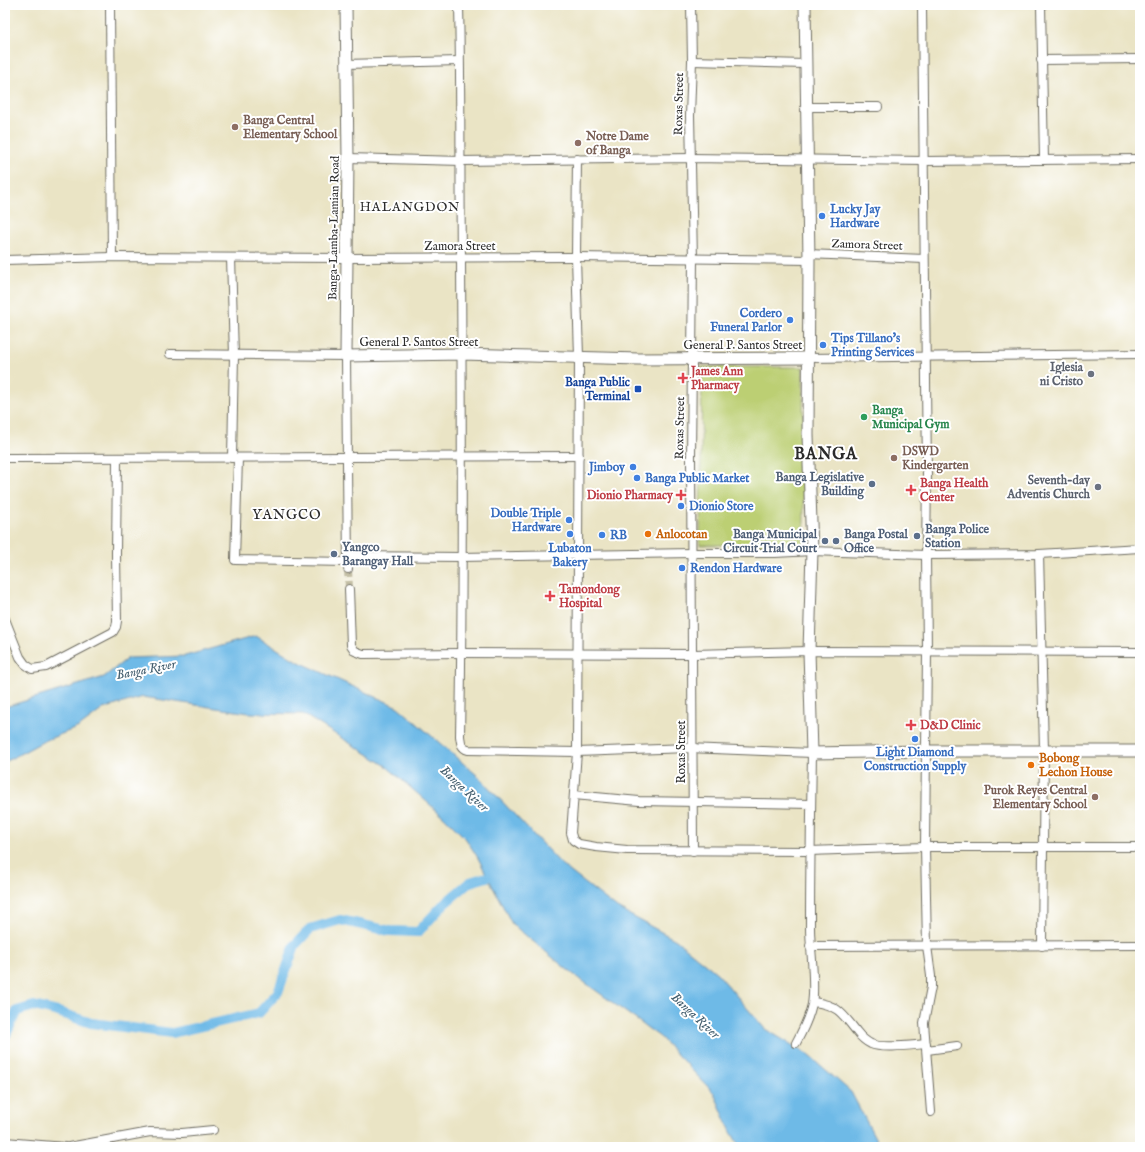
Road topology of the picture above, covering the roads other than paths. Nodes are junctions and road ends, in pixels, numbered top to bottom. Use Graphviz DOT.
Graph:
graph roads {
  1 [pos="110,5"];
  2 [pos="346,5"];
  3 [pos="459,5"];
  4 [pos="691,5"];
  5 [pos="805,5"];
  6 [pos="922,5"];
  7 [pos="1041,5"];
  8 [pos="692,60"];
  9 [pos="1042,60"];
  10 [pos="1140,60"];
  11 [pos="459,61"];
  12 [pos="346,64"];
  13 [pos="805,64"];
  14 [pos="806,107"];
  15 [pos="878,108"];
  16 [pos="348,158"];
  17 [pos="690,158"];
  18 [pos="577,159"];
  19 [pos="806,160"];
  20 [pos="1044,160"];
  21 [pos="1140,160"];
  22 [pos="462,161"];
  23 [pos="924,161"];
  24 [pos="112,257"];
  25 [pos="576,257"];
  26 [pos="808,257"];
  27 [pos="230,258"];
  28 [pos="346,258"];
  29 [pos="461,258"];
  30 [pos="692,259"];
  31 [pos="924,259"];
  32 [pos="5,260"];
  33 [pos="170,354"];
  34 [pos="462,354"];
  35 [pos="1140,354"];
  36 [pos="234,355"];
  37 [pos="346,356"];
  38 [pos="925,356"];
  39 [pos="579,357"];
  40 [pos="692,358"];
  41 [pos="808,358"];
  42 [pos="346,456"];
  43 [pos="462,456"];
  44 [pos="579,456"];
  45 [pos="5,458"];
  46 [pos="235,458"];
  47 [pos="117,459"];
  48 [pos="1140,548"];
  49 [pos="812,551"];
  50 [pos="692,553"];
  51 [pos="1039,554"];
  52 [pos="579,555"];
  53 [pos="926,555"];
  54 [pos="462,557"];
  55 [pos="348,562"];
  56 [pos="348,589"];
  57 [pos="5,619"];
  58 [pos="809,651"];
  59 [pos="927,652"];
  60 [pos="1042,652"];
  61 [pos="1140,652"];
  62 [pos="462,653"];
  63 [pos="578,654"];
  64 [pos="693,654"];
  65 [pos="694,750"];
  66 [pos="1044,750"];
  67 [pos="926,751"];
  68 [pos="1140,751"];
  69 [pos="577,752"];
  70 [pos="812,753"];
  71 [pos="574,795"];
  72 [pos="692,803"];
  73 [pos="811,804"];
  74 [pos="925,847"];
  75 [pos="1043,847"];
  76 [pos="1140,847"];
  77 [pos="693,851"];
  78 [pos="810,851"];
  79 [pos="1140,945"];
  80 [pos="810,946"];
  81 [pos="927,946"];
  82 [pos="1042,946"];
  83 [pos="812,1002"];
  84 [pos="796,1043"];
  85 [pos="957,1046"];
  86 [pos="926,1047"];
  87 [pos="931,1112"];
  88 [pos="213,1130"];
  89 [pos="5,1142"];
  90 [pos="65,1147"];
  91 [pos="69,1147"];
  1 -- 24 [label="street"];
  2 -- 12 [label="main road, Banga-Lamba-Lamian Road"];
  3 -- 11 [label="street"];
  4 -- 8 [label="street, Roxas Street"];
  5 -- 13 [label="main road"];
  6 -- 23 [label="street"];
  7 -- 9 [label="street"];
  8 -- 13 [label="street"];
  8 -- 17 [label="street, Roxas Street"];
  9 -- 10 [label="street"];
  9 -- 20 [label="street"];
  11 -- 12 [label="street"];
  11 -- 22 [label="street"];
  12 -- 16 [label="main road, Banga-Lamba-Lamian Road"];
  13 -- 14 [label="main road"];
  14 -- 15 [label="street"];
  14 -- 19 [label="main road"];
  16 -- 22 [label="street"];
  16 -- 28 [label="main road, Banga-Lamba-Lamian Road"];
  17 -- 18 [label="street"];
  17 -- 19 [label="street"];
  17 -- 30 [label="street, Roxas Street"];
  18 -- 22 [label="street"];
  18 -- 25 [label="street"];
  19 -- 23 [label="street"];
  19 -- 26 [label="main road"];
  20 -- 21 [label="street"];
  20 -- 23 [label="street"];
  22 -- 29 [label="street"];
  23 -- 31 [label="street"];
  24 -- 27 [label="street, Zamora Street"];
  24 -- 32 [label="street, Zamora Street"];
  25 -- 29 [label="street, Zamora Street"];
  25 -- 30 [label="street, Zamora Street"];
  25 -- 39 [label="street"];
  26 -- 30 [label="street, Zamora Street"];
  26 -- 31 [label="street, Zamora Street"];
  26 -- 41 [label="main road"];
  27 -- 28 [label="street, Zamora Street"];
  27 -- 36 [label="street"];
  28 -- 29 [label="street, Zamora Street"];
  28 -- 37 [label="main road, Banga-Lamba-Lamian Road"];
  29 -- 34 [label="street"];
  30 -- 40 [label="street, Roxas Street"];
  31 -- 38 [label="street"];
  33 -- 36 [label="street"];
  34 -- 37 [label="main road, General P. Santos Street"];
  34 -- 39 [label="main road, General P. Santos Street"];
  34 -- 43 [label="street"];
  35 -- 38 [label="street, General P. Santos Street"];
  36 -- 37 [label="street"];
  36 -- 46 [label="street"];
  37 -- 42 [label="street"];
  38 -- 41 [label="street, General P. Santos Street"];
  38 -- 53 [label="street"];
  39 -- 40 [label="main road, General P. Santos Street"];
  39 -- 44 [label="street"];
  40 -- 41 [label="main road, General P. Santos Street"];
  40 -- 50 [label="street, Roxas Street"];
  41 -- 49 [label="main road"];
  42 -- 43 [label="street"];
  42 -- 46 [label="street"];
  42 -- 55 [label="street"];
  43 -- 44 [label="street"];
  43 -- 54 [label="street"];
  44 -- 52 [label="street"];
  45 -- 47 [label="street"];
  46 -- 47 [label="street"];
  46 -- 55 [label="street"];
  47 -- 57 [label="street"];
  48 -- 51 [label="street"];
  49 -- 50 [label="street"];
  49 -- 53 [label="street"];
  49 -- 58 [label="main road"];
  50 -- 52 [label="street"];
  50 -- 64 [label="street, Roxas Street"];
  51 -- 53 [label="street"];
  51 -- 60 [label="street"];
  52 -- 54 [label="street"];
  52 -- 63 [label="street"];
  53 -- 59 [label="street"];
  54 -- 55 [label="street"];
  54 -- 62 [label="street"];
  56 -- 62 [label="street"];
  58 -- 59 [label="street"];
  58 -- 64 [label="street"];
  58 -- 70 [label="main road"];
  59 -- 60 [label="street"];
  59 -- 67 [label="street"];
  60 -- 61 [label="street"];
  60 -- 66 [label="street"];
  62 -- 63 [label="street"];
  62 -- 69 [label="street"];
  63 -- 64 [label="street"];
  63 -- 69 [label="street"];
  64 -- 65 [label="street, Roxas Street"];
  65 -- 69 [label="street"];
  65 -- 70 [label="street"];
  65 -- 72 [label="street, Roxas Street"];
  66 -- 67 [label="main road"];
  66 -- 68 [label="main road"];
  66 -- 75 [label="street"];
  67 -- 70 [label="main road"];
  67 -- 74 [label="street"];
  69 -- 71 [label="street"];
  70 -- 73 [label="street"];
  71 -- 72 [label="street"];
  71 -- 77 [label="street"];
  72 -- 73 [label="street"];
  72 -- 77 [label="street, Roxas Street"];
  73 -- 78 [label="street"];
  74 -- 75 [label="street"];
  74 -- 78 [label="street"];
  74 -- 81 [label="street"];
  75 -- 76 [label="street"];
  75 -- 82 [label="street"];
  77 -- 78 [label="street"];
  78 -- 80 [label="street"];
  79 -- 82 [label="street"];
  80 -- 81 [label="street"];
  80 -- 83 [label="street"];
  81 -- 82 [label="street"];
  81 -- 86 [label="street"];
  83 -- 84 [label="street"];
  83 -- 86 [label="street"];
  85 -- 86 [label="street"];
  86 -- 87 [label="street"];
  88 -- 91 [label="street"];
  89 -- 90 [label="street"];
}
